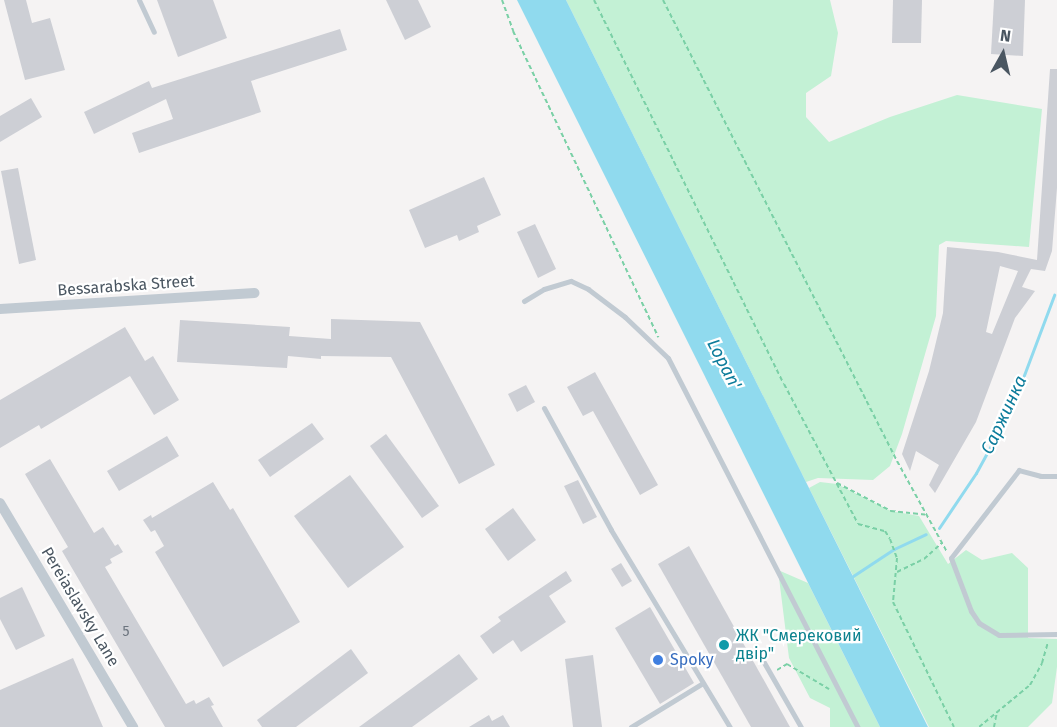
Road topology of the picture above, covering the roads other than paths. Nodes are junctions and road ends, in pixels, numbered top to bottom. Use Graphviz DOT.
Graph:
graph roads {
  1 [pos="139,0"];
  2 [pos="154,32"];
  3 [pos="254,293"];
  4 [pos="524,301"];
  5 [pos="0,309"];
  6 [pos="544,408"];
  7 [pos="1057,476"];
  8 [pos="0,503"];
  9 [pos="1057,634"];
  10 [pos="759,652"];
  11 [pos="703,683"];
  12 [pos="133,727"];
  13 [pos="631,727"];
  14 [pos="730,727"];
  15 [pos="801,727"];
  16 [pos="858,727"];
  1 -- 2 [label="lane"];
  3 -- 5 [label="street, Bessarabska Street"];
  4 -- 16 [label="lane"];
  6 -- 11 [label="lane"];
  7 -- 9 [label="lane"];
  8 -- 12 [label="street, Pereiaslavsky Lane"];
  10 -- 15 [label="lane"];
  11 -- 13 [label="lane"];
  11 -- 14 [label="lane"];
}
